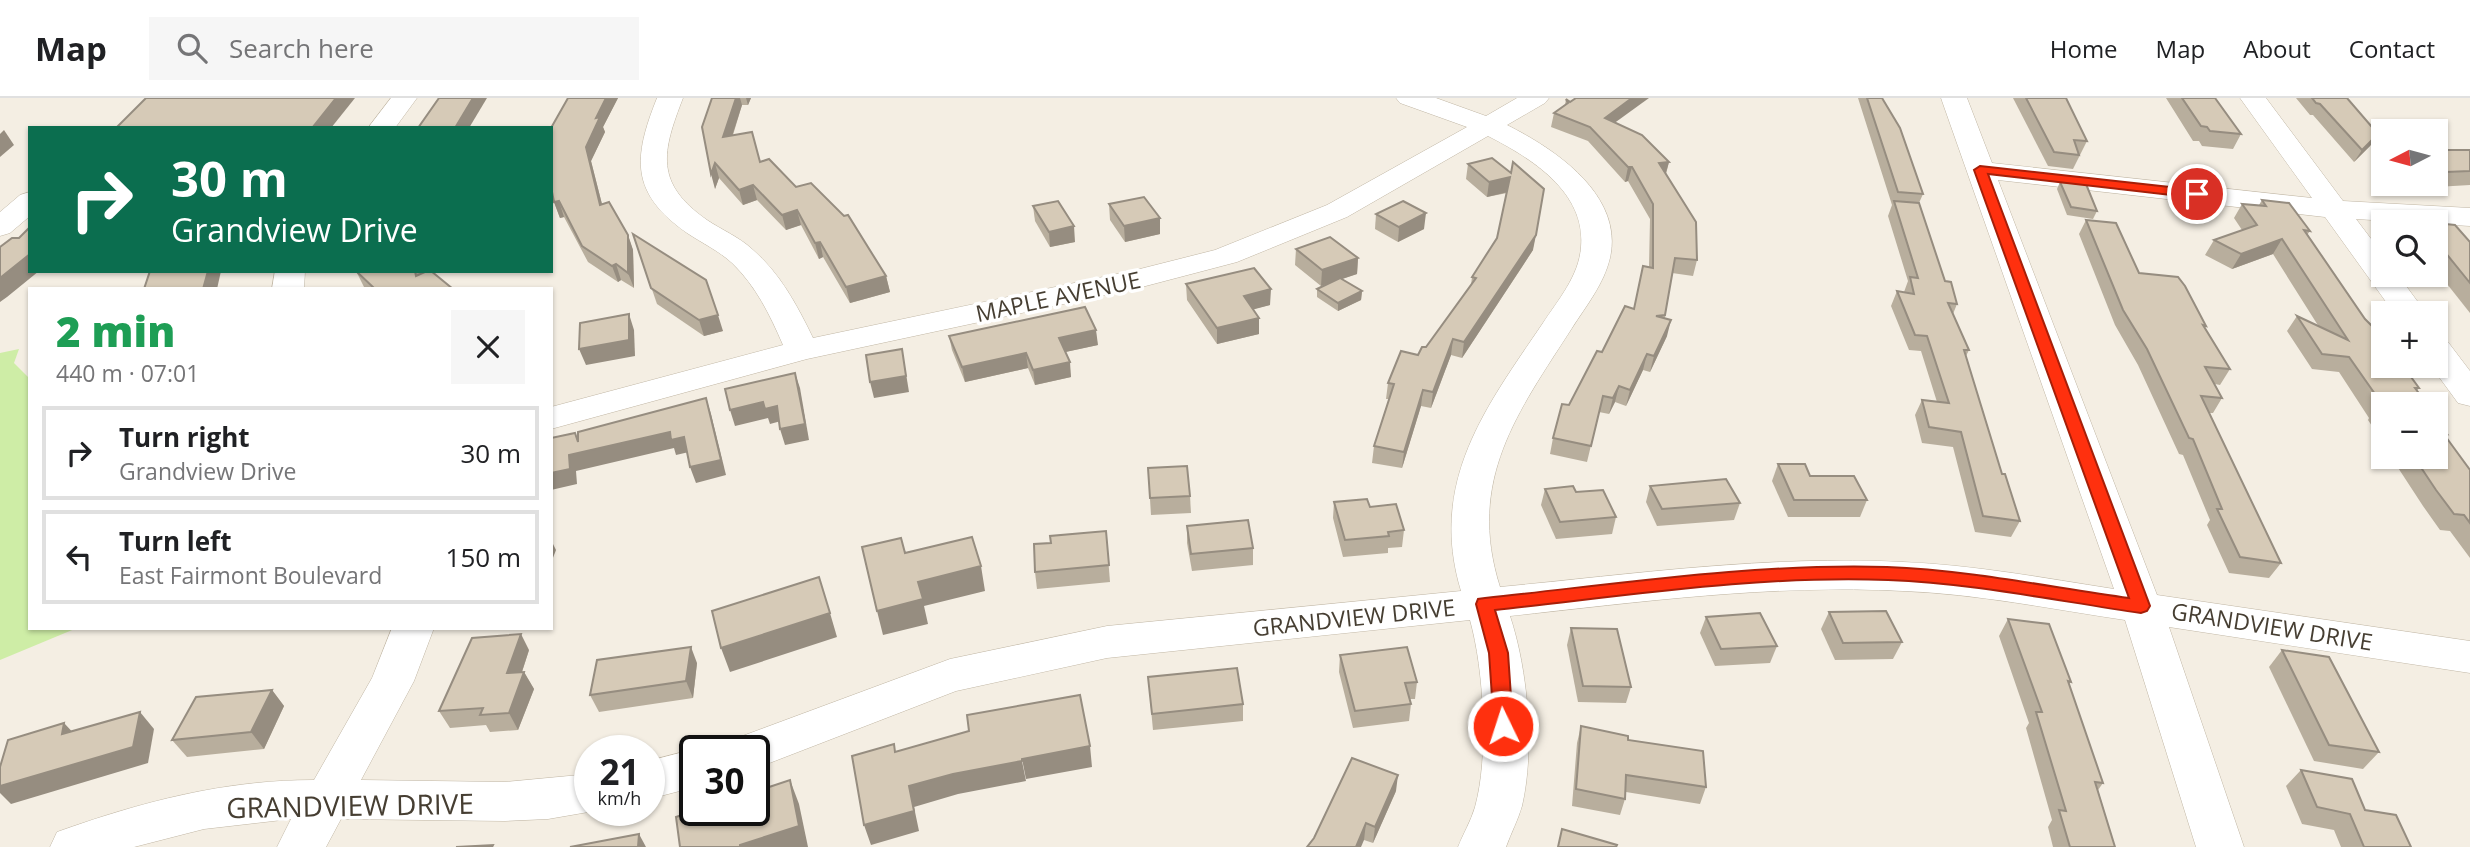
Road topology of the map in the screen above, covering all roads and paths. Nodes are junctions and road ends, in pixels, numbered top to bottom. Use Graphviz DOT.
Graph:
graph roads {
  1 [pos="404,98"];
  2 [pos="670,98"];
  3 [pos="1409,98"];
  4 [pos="1536,98"];
  5 [pos="1954,98"];
  6 [pos="2253,98"];
  7 [pos="383,126"];
  8 [pos="1489,126"];
  9 [pos="1980,170"];
  10 [pos="28,191"];
  11 [pos="0,193"];
  12 [pos="28,203"];
  13 [pos="2333,209"];
  14 [pos="2470,217"];
  15 [pos="0,227"];
  16 [pos="2401,301"];
  17 [pos="802,350"];
  18 [pos="2448,365"];
  19 [pos="2470,395"];
  20 [pos="553,417"];
  21 [pos="1485,604"];
  22 [pos="2141,606"];
  23 [pos="412,630"];
  24 [pos="2470,657"];
  25 [pos="770,745"];
  26 [pos="574,796"];
  27 [pos="329,799"];
  28 [pos="74,847"];
  29 [pos="301,847"];
  30 [pos="1482,847"];
  31 [pos="2220,847"];
  1 -- 7 [label="street"];
  2 -- 17 [label="street"];
  3 -- 8 [label="street"];
  4 -- 8 [label="street, MAPLE AVENUE"];
  5 -- 9 [label="street"];
  6 -- 13 [label="street"];
  8 -- 17 [label="street, MAPLE AVENUE"];
  8 -- 21 [label="street"];
  9 -- 13 [label="street"];
  9 -- 22 [label="street"];
  10 -- 11 [label="street"];
  12 -- 15 [label="street"];
  13 -- 14 [label="street"];
  13 -- 16 [label="street"];
  17 -- 20 [label="street, MAPLE AVENUE"];
  18 -- 19 [label="street"];
  21 -- 22 [label="street, GRANDVIEW DRIVE"];
  21 -- 25 [label="street, GRANDVIEW DRIVE"];
  21 -- 30 [label="street"];
  22 -- 24 [label="street, GRANDVIEW DRIVE"];
  22 -- 31 [label="street"];
  23 -- 27 [label="street"];
  26 -- 27 [label="street, GRANDVIEW DRIVE"];
  27 -- 28 [label="street, GRANDVIEW DRIVE"];
  27 -- 29 [label="street"];
}
